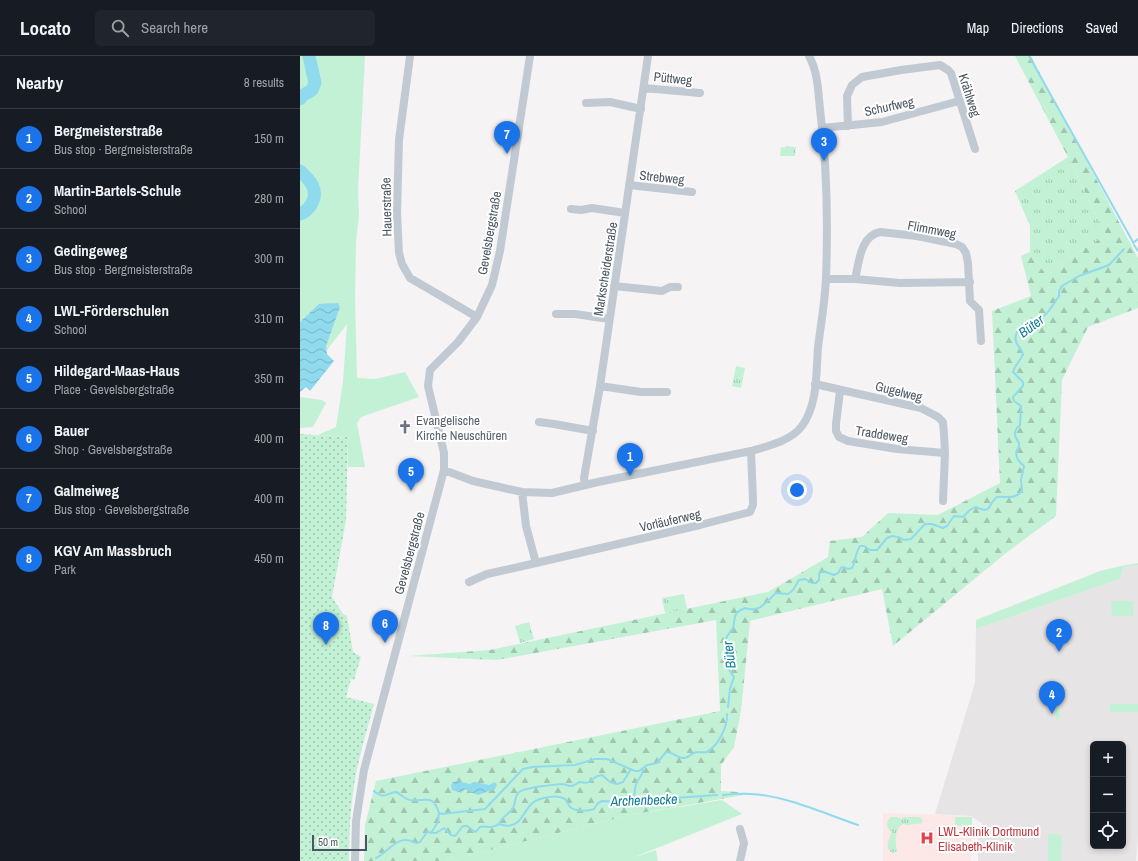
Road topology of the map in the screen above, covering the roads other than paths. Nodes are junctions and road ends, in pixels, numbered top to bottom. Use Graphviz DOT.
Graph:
graph roads {
  1 [pos="410,56"];
  2 [pos="530,56"];
  3 [pos="648,56"];
  4 [pos="810,56"];
  5 [pos="644,88"];
  6 [pos="700,93"];
  7 [pos="959,101"];
  8 [pos="586,103"];
  9 [pos="641,109"];
  10 [pos="848,126"];
  11 [pos="822,128"];
  12 [pos="975,149"];
  13 [pos="629,185"];
  14 [pos="692,192"];
  15 [pos="571,209"];
  16 [pos="625,213"];
  17 [pos="826,279"];
  18 [pos="855,279"];
  19 [pos="970,282"];
  20 [pos="614,286"];
  21 [pos="678,287"];
  22 [pos="556,314"];
  23 [pos="477,317"];
  24 [pos="609,319"];
  25 [pos="981,342"];
  26 [pos="815,384"];
  27 [pos="600,386"];
  28 [pos="840,391"];
  29 [pos="667,392"];
  30 [pos="539,422"];
  31 [pos="592,431"];
  32 [pos="751,451"];
  33 [pos="945,453"];
  34 [pos="444,470"];
  35 [pos="585,485"];
  36 [pos="522,492"];
  37 [pos="943,501"];
  38 [pos="536,562"];
  39 [pos="469,582"];
  40 [pos="740,829"];
  41 [pos="355,861"];
  42 [pos="740,861"];
  1 -- 23 [label="street, Hauerstraße"];
  2 -- 23 [label="street, Gevelsbergstraße"];
  3 -- 5 [label="street, Markscheiderstraße"];
  4 -- 11 [label="street"];
  5 -- 6 [label="street, Püttweg"];
  5 -- 9 [label="street, Markscheiderstraße"];
  7 -- 10 [label="street, Schurfweg"];
  7 -- 10 [label="street, Krählweg"];
  7 -- 12 [label="street, Krählweg"];
  8 -- 9 [label="street"];
  9 -- 13 [label="street, Markscheiderstraße"];
  10 -- 11 [label="street, Schurfweg"];
  11 -- 17 [label="street"];
  13 -- 14 [label="street, Strebweg"];
  13 -- 16 [label="street, Markscheiderstraße"];
  15 -- 16 [label="street"];
  16 -- 20 [label="street, Markscheiderstraße"];
  17 -- 18 [label="street"];
  17 -- 26 [label="street"];
  18 -- 19 [label="street"];
  18 -- 19 [label="street, Flimmweg"];
  19 -- 25 [label="street, Flimmweg"];
  20 -- 21 [label="street"];
  20 -- 24 [label="street, Markscheiderstraße"];
  22 -- 24 [label="street"];
  23 -- 34 [label="street, Gevelsbergstraße"];
  24 -- 27 [label="street, Markscheiderstraße"];
  26 -- 28 [label="street, Gugelweg"];
  26 -- 32 [label="street"];
  27 -- 29 [label="street"];
  27 -- 31 [label="street, Markscheiderstraße"];
  28 -- 33 [label="street, Gugelweg"];
  28 -- 33 [label="street, Traddeweg"];
  30 -- 31 [label="street"];
  31 -- 35 [label="street, Markscheiderstraße"];
  32 -- 35 [label="street"];
  32 -- 38 [label="street, Vorläuferweg"];
  33 -- 37 [label="street, Gugelweg"];
  34 -- 36 [label="street"];
  34 -- 41 [label="street, Gevelsbergstraße"];
  35 -- 36 [label="street"];
  36 -- 38 [label="street"];
  38 -- 39 [label="street, Vorläuferweg"];
  40 -- 42 [label="street"];
}
